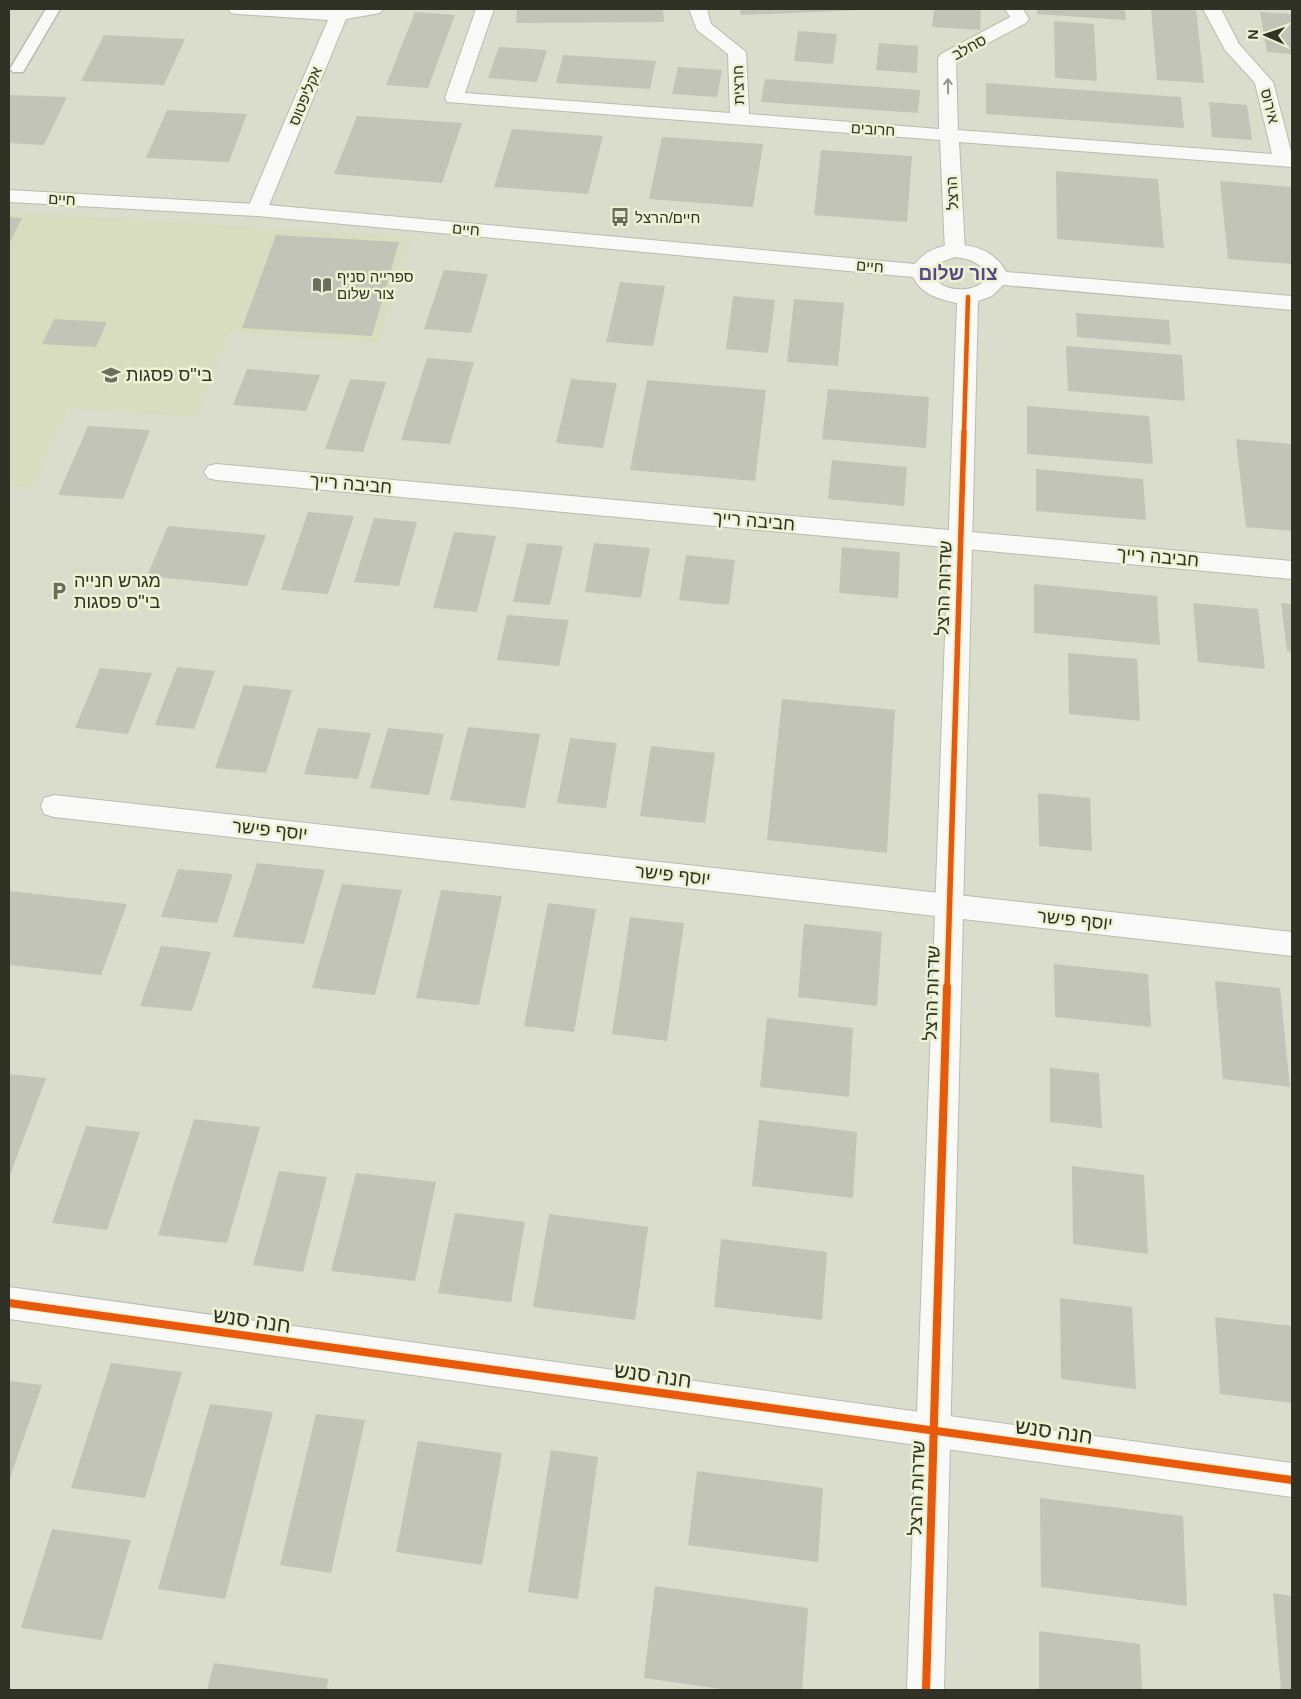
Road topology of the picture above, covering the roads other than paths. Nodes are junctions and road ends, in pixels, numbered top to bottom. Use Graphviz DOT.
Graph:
graph roads {
  1 [pos="53,9"];
  2 [pos="237,9"];
  3 [pos="374,9"];
  4 [pos="485,9"];
  5 [pos="698,9"];
  6 [pos="1014,9"];
  7 [pos="1212,9"];
  8 [pos="339,16"];
  9 [pos="18,69"];
  10 [pos="740,119"];
  11 [pos="949,135"];
  12 [pos="1288,160"];
  13 [pos="9,196"];
  14 [pos="257,210"];
  15 [pos="955,251"];
  16 [pos="923,271"];
  17 [pos="996,278"];
  18 [pos="968,297"];
  19 [pos="1292,303"];
  20 [pos="216,472"];
  21 [pos="960,539"];
  22 [pos="1292,570"];
  23 [pos="54,806"];
  24 [pos="950,906"];
  25 [pos="1292,944"];
  26 [pos="9,1303"];
  27 [pos="934,1431"];
  28 [pos="1292,1480"];
  29 [pos="926,1690"];
  1 -- 9 [label="lane"];
  2 -- 8 [label="street"];
  3 -- 8 [label="street"];
  4 -- 10 [label="street, חרובים"];
  5 -- 10 [label="street, חרצית"];
  11 -- 6 [label="street, סחלב, one-way"];
  7 -- 12 [label="street, אירוס"];
  8 -- 14 [label="street, אקליפטוס"];
  10 -- 11 [label="street, חרובים"];
  11 -- 12 [label="street, חרובים"];
  11 -- 15 [label="street, הרצל"];
  13 -- 14 [label="street, חיים"];
  14 -- 16 [label="street, חיים"];
  15 -- 16 [label="street"];
  15 -- 17 [label="street"];
  16 -- 18 [label="street"];
  17 -- 18 [label="street"];
  17 -- 19 [label="street"];
  18 -- 21 [label="street, שדרות הרצל"];
  20 -- 21 [label="street, חביבה רייך"];
  21 -- 22 [label="street, חביבה רייך"];
  21 -- 24 [label="street, שדרות הרצל"];
  23 -- 24 [label="street, יוסף פישר"];
  24 -- 25 [label="street, יוסף פישר"];
  24 -- 27 [label="street, שדרות הרצל"];
  26 -- 27 [label="street, חנה סנש"];
  27 -- 28 [label="street, חנה סנש"];
  27 -- 29 [label="street, שדרות הרצל"];
}
